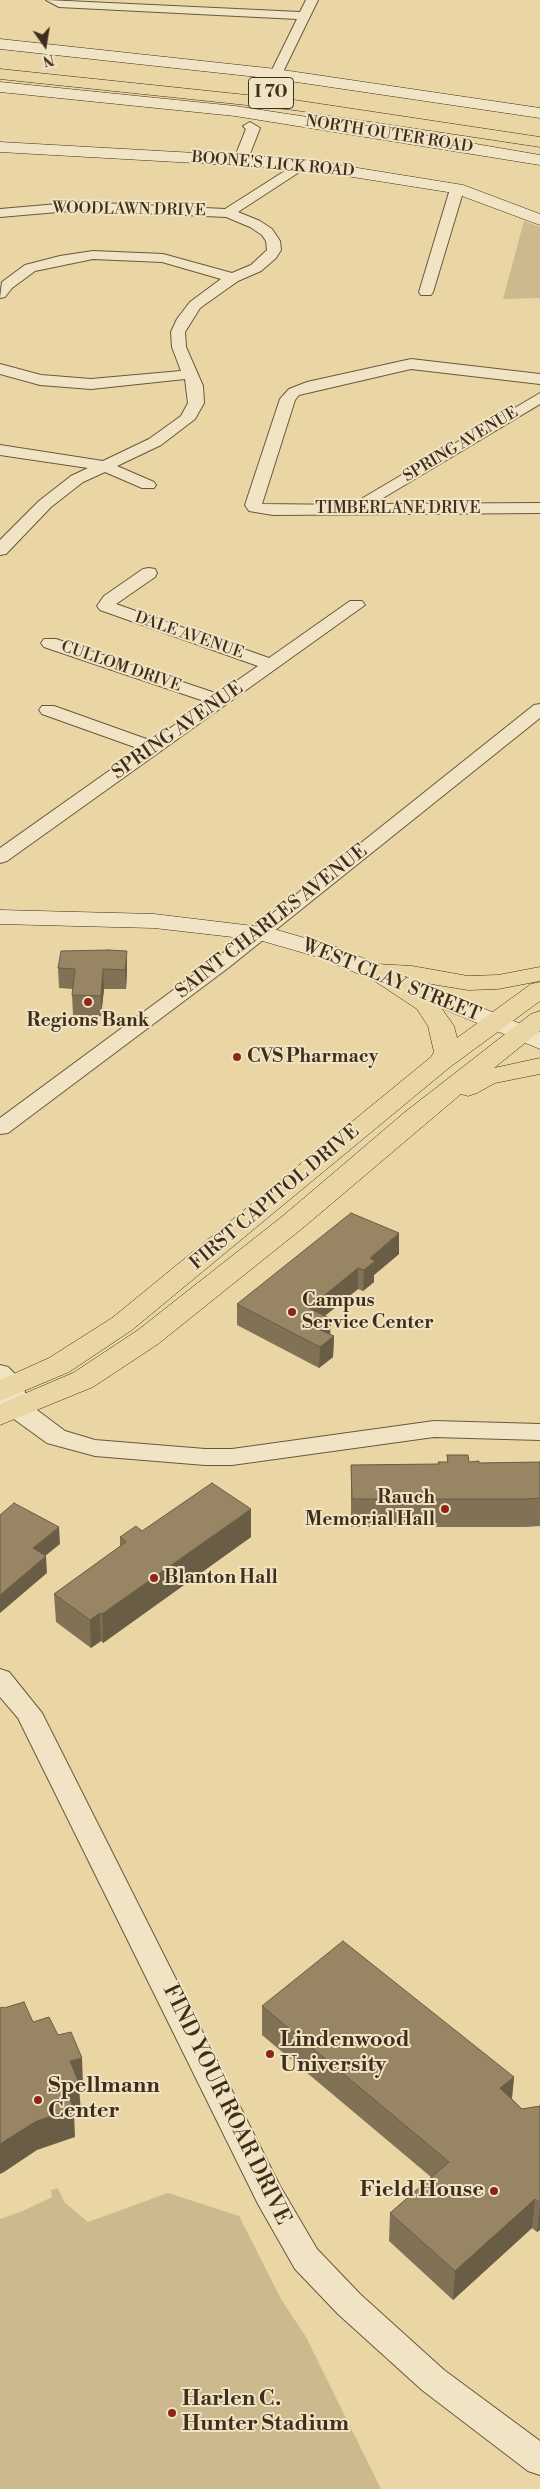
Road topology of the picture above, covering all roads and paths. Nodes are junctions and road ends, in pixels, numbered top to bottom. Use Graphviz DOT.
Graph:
graph roads {
  1 [pos="52,0"];
  2 [pos="312,0"];
  3 [pos="305,16"];
  4 [pos="0,44"];
  5 [pos="0,64"];
  6 [pos="0,74"];
  7 [pos="276,74"];
  8 [pos="0,87"];
  9 [pos="235,112"];
  10 [pos="540,113"];
  11 [pos="250,126"];
  12 [pos="540,132"];
  13 [pos="514,138"];
  14 [pos="540,142"];
  15 [pos="0,147"];
  16 [pos="241,159"];
  17 [pos="540,160"];
  18 [pos="302,164"];
  19 [pos="457,189"];
  20 [pos="0,213"];
  21 [pos="228,213"];
  22 [pos="540,220"];
  23 [pos="233,278"];
  24 [pos="426,292"];
  25 [pos="0,294"];
  26 [pos="0,369"];
  27 [pos="190,374"];
  28 [pos="540,379"];
  29 [pos="540,398"];
  30 [pos="0,450"];
  31 [pos="102,465"];
  32 [pos="148,485"];
  33 [pos="356,508"];
  34 [pos="540,508"];
  35 [pos="2,545"];
  36 [pos="150,573"];
  37 [pos="356,605"];
  38 [pos="50,642"];
  39 [pos="272,665"];
  40 [pos="221,701"];
  41 [pos="540,709"];
  42 [pos="48,710"];
  43 [pos="154,748"];
  44 [pos="0,857"];
  45 [pos="0,917"];
  46 [pos="261,933"];
  47 [pos="376,972"];
  48 [pos="540,974"];
  49 [pos="540,990"];
  50 [pos="493,1023"];
  51 [pos="533,1031"];
  52 [pos="441,1062"];
  53 [pos="540,1066"];
  54 [pos="414,1118"];
  55 [pos="0,1128"];
  56 [pos="5,1395"];
  57 [pos="540,1432"];
  58 [pos="0,1680"];
  59 [pos="540,2460"];
  1 -- 3 [label="street"];
  2 -- 3 [label="street"];
  3 -- 7 [label="street"];
  4 -- 7 [label="street"];
  5 -- 12 [label="main road, I 70"];
  6 -- 13 [label="main road, I 70"];
  7 -- 10 [label="street"];
  8 -- 9 [label="street, NORTH OUTER ROAD"];
  9 -- 13 [label="main road"];
  9 -- 17 [label="street, NORTH OUTER ROAD"];
  11 -- 16 [label="street"];
  13 -- 14 [label="main road, I 70"];
  15 -- 16 [label="street, BOONE'S LICK ROAD"];
  16 -- 18 [label="street, BOONE'S LICK ROAD"];
  18 -- 19 [label="street, BOONE'S LICK ROAD"];
  18 -- 21 [label="street"];
  19 -- 22 [label="street, BOONE'S LICK ROAD"];
  19 -- 24 [label="street"];
  20 -- 21 [label="street, WOODLAWN DRIVE"];
  21 -- 23 [label="street, WOODLAWN DRIVE"];
  23 -- 25 [label="street"];
  23 -- 27 [label="street"];
  26 -- 27 [label="street"];
  27 -- 31 [label="street"];
  28 -- 33 [label="street, TIMBERLANE DRIVE"];
  29 -- 33 [label="street, SPRING AVENUE"];
  30 -- 31 [label="street"];
  31 -- 32 [label="street"];
  31 -- 35 [label="street"];
  33 -- 34 [label="street, TIMBERLANE DRIVE"];
  36 -- 39 [label="street, DALE AVENUE"];
  37 -- 39 [label="street, SPRING AVENUE"];
  38 -- 40 [label="street, CULLOM DRIVE"];
  39 -- 40 [label="street, SPRING AVENUE"];
  40 -- 43 [label="street, SPRING AVENUE"];
  41 -- 46 [label="street, SAINT CHARLES AVENUE"];
  42 -- 43 [label="street"];
  43 -- 44 [label="street, SPRING AVENUE"];
  45 -- 46 [label="street, WEST CLAY STREET"];
  46 -- 47 [label="street, WEST CLAY STREET"];
  46 -- 55 [label="street, SAINT CHARLES AVENUE"];
  47 -- 48 [label="main road"];
  47 -- 50 [label="street, WEST CLAY STREET"];
  47 -- 52 [label="main road"];
  49 -- 50 [label="main road, FIRST CAPITOL DRIVE"];
  50 -- 51 [label="street, WEST CLAY STREET"];
  50 -- 52 [label="main road, FIRST CAPITOL DRIVE"];
  51 -- 54 [label="main road, FIRST CAPITOL DRIVE"];
  52 -- 56 [label="main road, FIRST CAPITOL DRIVE"];
  53 -- 54 [label="main road"];
  54 -- 56 [label="main road, FIRST CAPITOL DRIVE"];
  56 -- 57 [label="street"];
  58 -- 59 [label="street, FIND YOUR ROAR DRIVE"];
}
